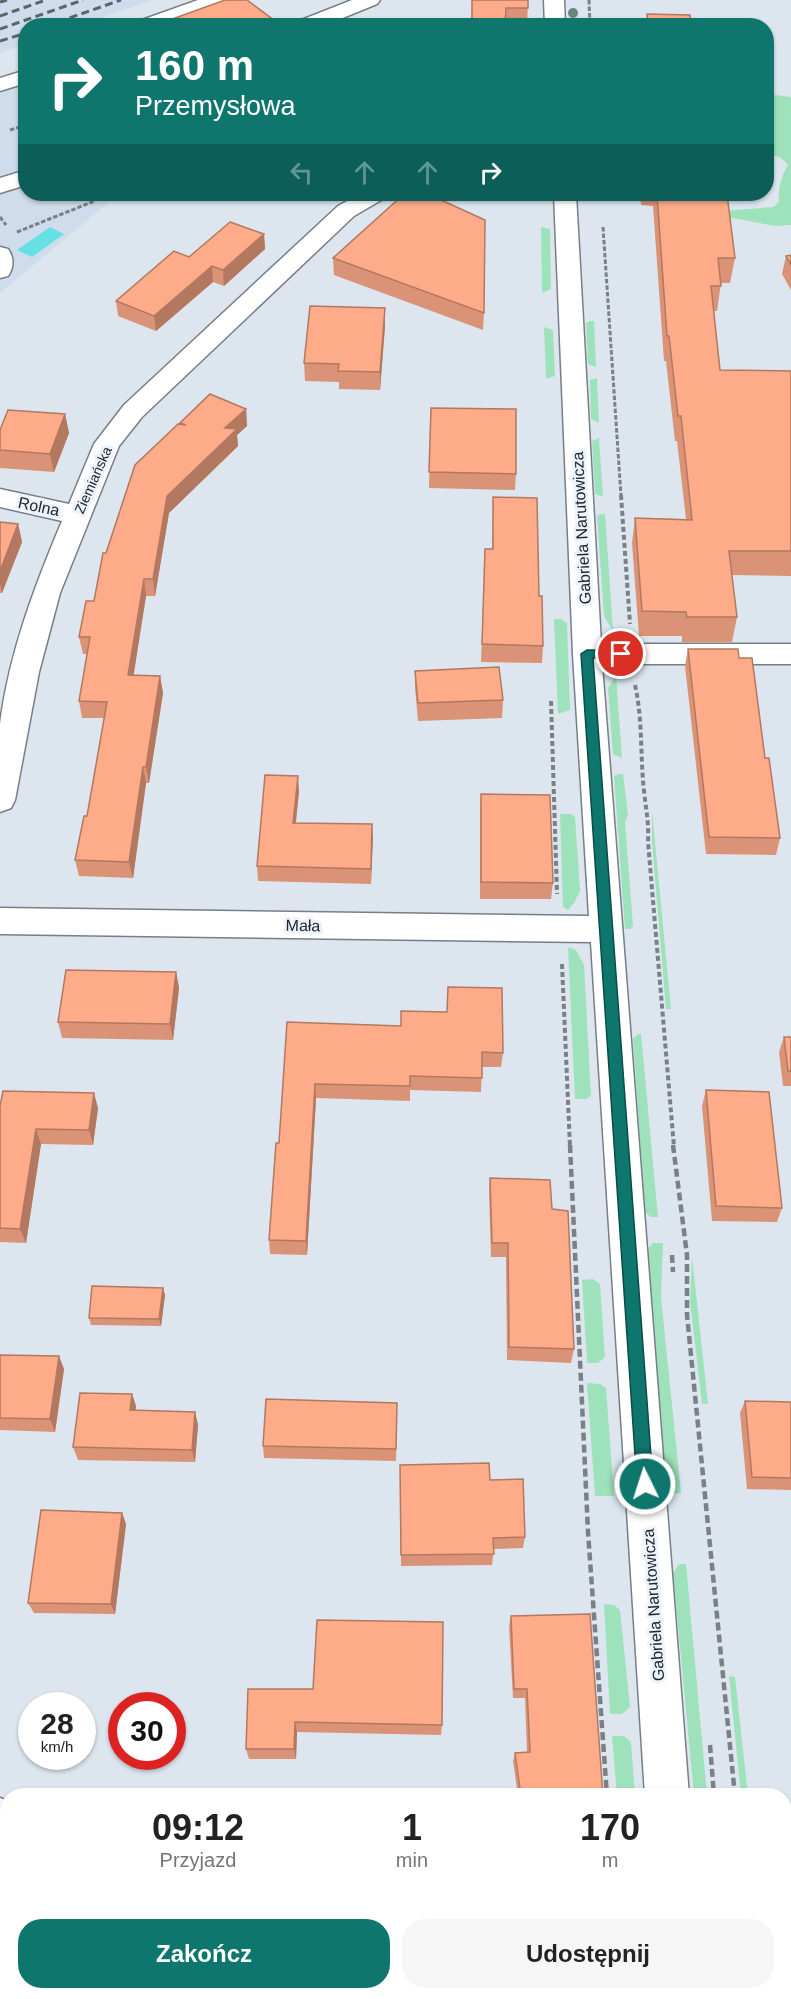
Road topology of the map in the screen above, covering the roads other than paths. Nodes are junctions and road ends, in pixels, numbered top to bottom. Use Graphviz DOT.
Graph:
graph roads {
  1 [pos="218,0"];
  2 [pos="370,0"];
  3 [pos="554,0"];
  4 [pos="166,18"];
  5 [pos="324,18"];
  6 [pos="555,18"];
  7 [pos="18,68"];
  8 [pos="0,74"];
  9 [pos="18,79"];
  10 [pos="0,85"];
  11 [pos="18,180"];
  12 [pos="0,186"];
  13 [pos="363,201"];
  14 [pos="565,201"];
  15 [pos="5,245"];
  16 [pos="0,271"];
  17 [pos="0,498"];
  18 [pos="77,515"];
  19 [pos="587,654"];
  20 [pos="791,654"];
  21 [pos="0,800"];
  22 [pos="0,921"];
  23 [pos="606,929"];
  24 [pos="666,1788"];
  1 -- 4 [label="street"];
  2 -- 5 [label="street"];
  3 -- 6 [label="street"];
  7 -- 8 [label="street"];
  9 -- 10 [label="street"];
  11 -- 12 [label="street"];
  13 -- 18 [label="street, Ziemiańska"];
  14 -- 19 [label="street, Gabriela Narutowicza"];
  15 -- 16 [label="street"];
  17 -- 18 [label="street, Rolna"];
  18 -- 21 [label="street, Ziemiańska"];
  19 -- 20 [label="street"];
  19 -- 23 [label="street, Gabriela Narutowicza"];
  22 -- 23 [label="street, Mała"];
  23 -- 24 [label="street, Gabriela Narutowicza"];
}
